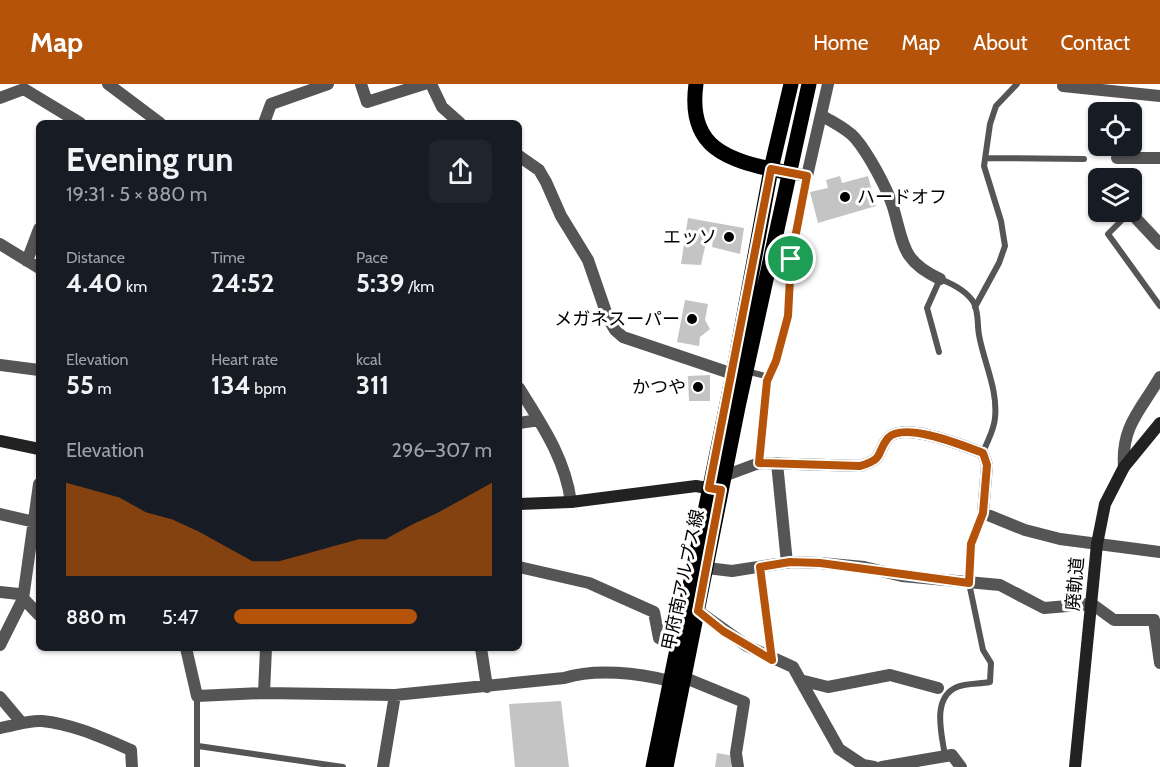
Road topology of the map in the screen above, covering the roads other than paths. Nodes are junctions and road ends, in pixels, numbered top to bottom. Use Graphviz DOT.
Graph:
graph roads {
  1 [pos="108,84"];
  2 [pos="328,84"];
  3 [pos="361,84"];
  4 [pos="424,84"];
  5 [pos="431,84"];
  6 [pos="696,84"];
  7 [pos="790,84"];
  8 [pos="809,84"];
  9 [pos="828,84"];
  10 [pos="1017,84"];
  11 [pos="26,86"];
  12 [pos="1063,86"];
  13 [pos="1160,96"];
  14 [pos="0,98"];
  15 [pos="821,115"];
  16 [pos="76,120"];
  17 [pos="156,120"];
  18 [pos="265,120"];
  19 [pos="457,120"];
  20 [pos="522,158"];
  21 [pos="986,158"];
  22 [pos="1117,158"];
  23 [pos="1084,159"];
  24 [pos="1160,159"];
  25 [pos="771,169"];
  26 [pos="790,173"];
  27 [pos="807,176"];
  28 [pos="1120,222"];
  29 [pos="1139,222"];
  30 [pos="36,237"];
  31 [pos="0,244"];
  32 [pos="1160,244"];
  33 [pos="27,261"];
  34 [pos="36,266"];
  35 [pos="940,279"];
  36 [pos="975,306"];
  37 [pos="1160,306"];
  38 [pos="939,352"];
  39 [pos="0,365"];
  40 [pos="36,370"];
  41 [pos="739,372"];
  42 [pos="769,377"];
  43 [pos="1160,377"];
  44 [pos="522,393"];
  45 [pos="539,420"];
  46 [pos="522,423"];
  47 [pos="1160,423"];
  48 [pos="0,441"];
  49 [pos="36,448"];
  50 [pos="983,453"];
  51 [pos="759,463"];
  52 [pos="777,463"];
  53 [pos="1124,467"];
  54 [pos="718,485"];
  55 [pos="571,502"];
  56 [pos="522,504"];
  57 [pos="983,513"];
  58 [pos="0,514"];
  59 [pos="36,522"];
  60 [pos="1097,544"];
  61 [pos="1160,552"];
  62 [pos="787,563"];
  63 [pos="760,567"];
  64 [pos="522,568"];
  65 [pos="707,568"];
  66 [pos="969,583"];
  67 [pos="0,592"];
  68 [pos="24,599"];
  69 [pos="1092,604"];
  70 [pos="698,611"];
  71 [pos="36,612"];
  72 [pos="0,645"];
  73 [pos="676,648"];
  74 [pos="187,651"];
  75 [pos="266,651"];
  76 [pos="481,651"];
  77 [pos="772,660"];
  78 [pos="1160,663"];
  79 [pos="676,679"];
  80 [pos="800,680"];
  81 [pos="487,687"];
  82 [pos="938,688"];
  83 [pos="264,693"];
  84 [pos="395,695"];
  85 [pos="196,696"];
  86 [pos="0,697"];
  87 [pos="21,722"];
  88 [pos="0,728"];
  89 [pos="198,746"];
  90 [pos="945,756"];
  91 [pos="132,767"];
  92 [pos="197,767"];
  93 [pos="344,767"];
  94 [pos="383,767"];
  95 [pos="653,767"];
  96 [pos="666,767"];
  97 [pos="738,767"];
  98 [pos="874,767"];
  99 [pos="882,767"];
  100 [pos="961,767"];
  101 [pos="1075,767"];
  1 -- 17 [label="street"];
  2 -- 18 [label="street"];
  3 -- 4 [label="street"];
  5 -- 19 [label="street"];
  6 -- 25 [label="main road"];
  7 -- 25 [label="main road, 甲府南アルプス線"];
  8 -- 26 [label="main road, 甲府南アルプス線"];
  9 -- 15 [label="street"];
  10 -- 21 [label="lane"];
  11 -- 14 [label="street"];
  11 -- 16 [label="street"];
  12 -- 13 [label="street"];
  15 -- 27 [label="street"];
  15 -- 35 [label="street"];
  20 -- 41 [label="street"];
  21 -- 23 [label="lane"];
  21 -- 36 [label="lane"];
  22 -- 24 [label="street"];
  25 -- 26 [label="main road"];
  25 -- 41 [label="main road, 甲府南アルプス線"];
  26 -- 27 [label="street"];
  26 -- 41 [label="main road, 甲府南アルプス線"];
  27 -- 42 [label="lane"];
  28 -- 37 [label="lane"];
  29 -- 32 [label="street"];
  30 -- 33 [label="street"];
  31 -- 33 [label="street"];
  33 -- 34 [label="street"];
  35 -- 36 [label="lane"];
  35 -- 38 [label="lane"];
  36 -- 50 [label="lane"];
  39 -- 40 [label="street"];
  41 -- 42 [label="lane"];
  41 -- 54 [label="main road, 甲府南アルプス線"];
  42 -- 51 [label="lane"];
  43 -- 53 [label="street"];
  44 -- 45 [label="street"];
  45 -- 46 [label="street"];
  45 -- 55 [label="street"];
  47 -- 53 [label="street, 廃軌道"];
  48 -- 49 [label="street"];
  50 -- 52 [label="street"];
  50 -- 57 [label="street"];
  51 -- 52 [label="street"];
  51 -- 54 [label="street"];
  52 -- 62 [label="street"];
  53 -- 60 [label="street, 廃軌道"];
  54 -- 55 [label="street"];
  54 -- 65 [label="main road, 甲府南アルプス線"];
  54 -- 73 [label="main road, 甲府南アルプス線"];
  55 -- 56 [label="street"];
  57 -- 60 [label="street"];
  57 -- 66 [label="lane"];
  58 -- 59 [label="street"];
  59 -- 68 [label="street"];
  60 -- 61 [label="street"];
  60 -- 69 [label="street, 廃軌道"];
  62 -- 63 [label="street"];
  62 -- 66 [label="street"];
  63 -- 65 [label="street"];
  63 -- 77 [label="lane"];
  64 -- 73 [label="street"];
  65 -- 70 [label="main road, 甲府南アルプス線"];
  66 -- 69 [label="street"];
  66 -- 90 [label="lane"];
  67 -- 68 [label="street"];
  68 -- 71 [label="street"];
  68 -- 72 [label="street"];
  69 -- 78 [label="street"];
  69 -- 101 [label="street, 廃軌道"];
  70 -- 77 [label="street"];
  70 -- 79 [label="main road, 甲府南アルプス線"];
  73 -- 79 [label="main road, 甲府南アルプス線"];
  74 -- 85 [label="street"];
  75 -- 83 [label="street"];
  76 -- 81 [label="street"];
  77 -- 80 [label="street"];
  79 -- 81 [label="street"];
  79 -- 95 [label="main road, 甲府南アルプス線"];
  79 -- 96 [label="main road, 甲府南アルプス線"];
  79 -- 97 [label="street"];
  80 -- 82 [label="street"];
  80 -- 98 [label="street"];
  81 -- 84 [label="street"];
  83 -- 84 [label="street"];
  83 -- 85 [label="street"];
  84 -- 94 [label="street"];
  85 -- 89 [label="lane"];
  86 -- 87 [label="street"];
  87 -- 88 [label="street"];
  87 -- 91 [label="street"];
  89 -- 92 [label="lane"];
  89 -- 93 [label="lane"];
  90 -- 99 [label="street"];
  90 -- 100 [label="street"];
}
